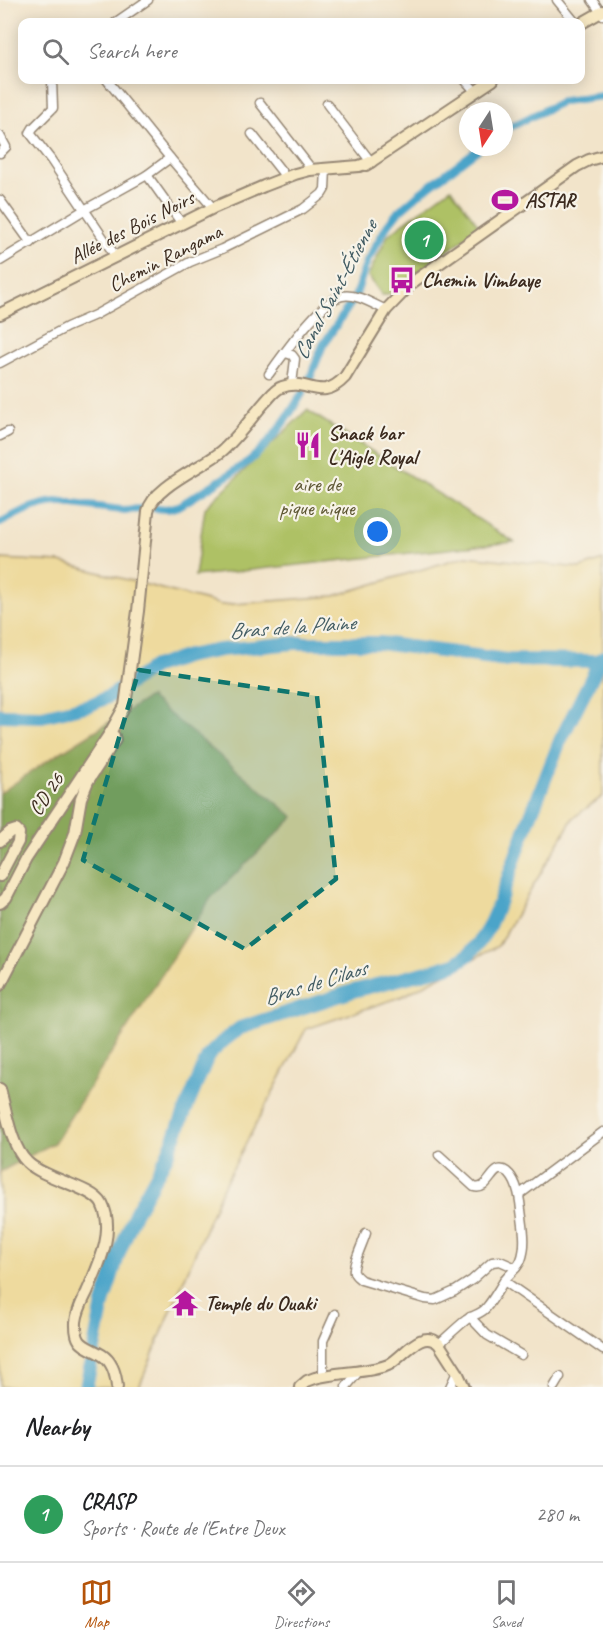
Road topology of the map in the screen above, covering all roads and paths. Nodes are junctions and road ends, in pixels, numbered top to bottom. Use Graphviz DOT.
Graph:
graph roads {
  1 [pos="148,0"];
  2 [pos="557,0"];
  3 [pos="592,0"];
  4 [pos="603,14"];
  5 [pos="122,18"];
  6 [pos="572,18"];
  7 [pos="585,23"];
  8 [pos="52,84"];
  9 [pos="110,84"];
  10 [pos="469,84"];
  11 [pos="486,84"];
  12 [pos="475,91"];
  13 [pos="260,103"];
  14 [pos="327,104"];
  15 [pos="252,135"];
  16 [pos="0,136"];
  17 [pos="3,150"];
  18 [pos="603,156"];
  19 [pos="170,158"];
  20 [pos="371,162"];
  21 [pos="310,170"];
  22 [pos="326,172"];
  23 [pos="147,175"];
  24 [pos="284,178"];
  25 [pos="0,200"];
  26 [pos="213,208"];
  27 [pos="84,210"];
  28 [pos="182,224"];
  29 [pos="31,243"];
  30 [pos="116,257"];
  31 [pos="0,261"];
  32 [pos="386,310"];
  33 [pos="0,314"];
  34 [pos="285,353"];
  35 [pos="0,363"];
  36 [pos="269,374"];
  37 [pos="295,384"];
  38 [pos="110,733"];
  39 [pos="0,841"];
  40 [pos="0,876"];
  41 [pos="0,903"];
  42 [pos="0,985"];
  43 [pos="0,1089"];
  44 [pos="603,1132"];
  45 [pos="439,1155"];
  46 [pos="520,1194"];
  47 [pos="366,1233"];
  48 [pos="516,1268"];
  49 [pos="504,1281"];
  50 [pos="335,1314"];
  51 [pos="470,1317"];
  52 [pos="439,1344"];
  53 [pos="603,1350"];
  54 [pos="521,1355"];
  55 [pos="359,1371"];
  56 [pos="457,1372"];
  57 [pos="323,1376"];
  58 [pos="560,1377"];
  59 [pos="117,1387"];
  60 [pos="300,1387"];
  61 [pos="346,1387"];
  62 [pos="450,1387"];
  63 [pos="464,1387"];
  64 [pos="554,1387"];
  1 -- 5 [label="street"];
  2 -- 6 [label="street"];
  3 -- 4 [label="street"];
  4 -- 7 [label="main road"];
  8 -- 27 [label="street"];
  9 -- 19 [label="street"];
  10 -- 12 [label="street"];
  11 -- 12 [label="main road, Allée des Bois Noirs"];
  12 -- 20 [label="main road, Allée des Bois Noirs"];
  13 -- 21 [label="street"];
  14 -- 20 [label="street"];
  15 -- 24 [label="street"];
  16 -- 17 [label="street"];
  18 -- 32 [label="main road"];
  19 -- 23 [label="street"];
  19 -- 26 [label="street"];
  20 -- 22 [label="main road, Allée des Bois Noirs"];
  21 -- 22 [label="main road, Allée des Bois Noirs"];
  21 -- 24 [label="main road, Allée des Bois Noirs"];
  22 -- 24 [label="main road, Allée des Bois Noirs"];
  22 -- 35 [label="street, Chemin Rangama"];
  23 -- 27 [label="street"];
  23 -- 28 [label="street"];
  24 -- 26 [label="main road, Allée des Bois Noirs"];
  25 -- 29 [label="street"];
  26 -- 28 [label="main road, Allée des Bois Noirs"];
  27 -- 29 [label="street"];
  27 -- 30 [label="street"];
  28 -- 30 [label="main road, Allée des Bois Noirs"];
  29 -- 31 [label="street"];
  30 -- 33 [label="main road, Allée des Bois Noirs"];
  32 -- 34 [label="street"];
  32 -- 37 [label="main road"];
  34 -- 36 [label="street"];
  34 -- 37 [label="street"];
  37 -- 38 [label="main road, CD 26"];
  38 -- 41 [label="main road, CD 26"];
  38 -- 42 [label="main road"];
  39 -- 40 [label="main road, CD 26"];
  43 -- 59 [label="main road"];
  44 -- 46 [label="street"];
  45 -- 46 [label="street"];
  46 -- 48 [label="street"];
  47 -- 48 [label="street"];
  48 -- 49 [label="street"];
  49 -- 51 [label="street"];
  49 -- 53 [label="street"];
  50 -- 57 [label="street"];
  51 -- 52 [label="street"];
  51 -- 54 [label="street"];
  52 -- 55 [label="main road"];
  52 -- 56 [label="main road"];
  55 -- 57 [label="main road"];
  55 -- 61 [label="street"];
  56 -- 62 [label="street"];
  56 -- 63 [label="main road"];
  57 -- 60 [label="main road"];
  58 -- 64 [label="street"];
}
